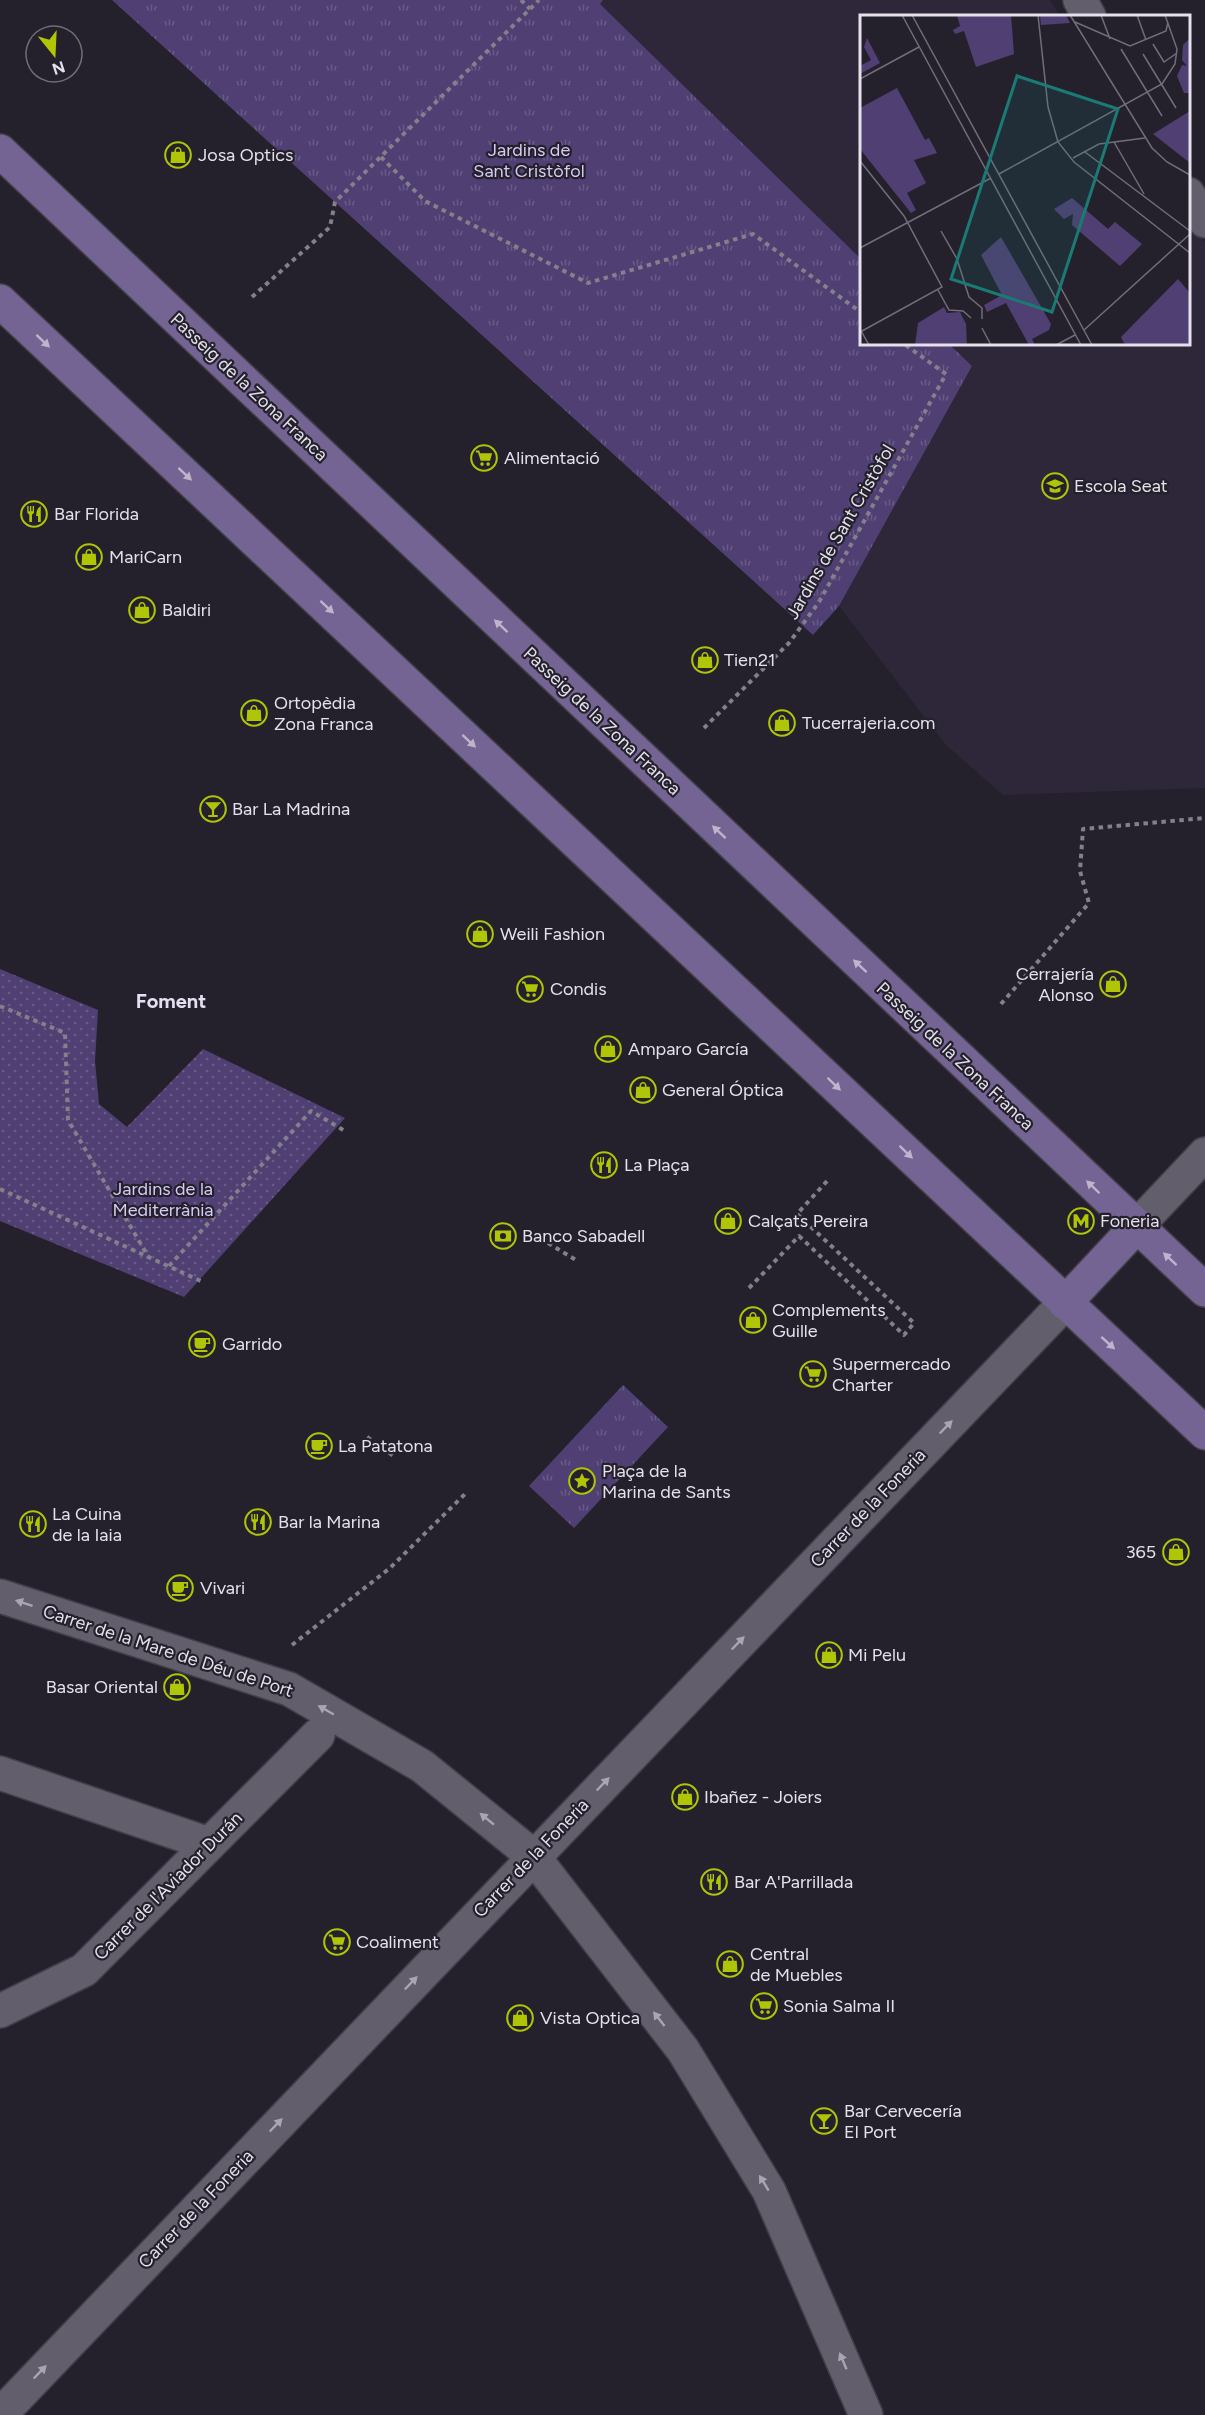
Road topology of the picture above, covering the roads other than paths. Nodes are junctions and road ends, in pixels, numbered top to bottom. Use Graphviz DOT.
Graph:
graph roads {
  1 [pos="1080,0"];
  2 [pos="1088,15"];
  3 [pos="0,151"];
  4 [pos="1190,197"];
  5 [pos="1205,221"];
  6 [pos="0,301"];
  7 [pos="1205,1154"];
  8 [pos="1136,1227"];
  9 [pos="1205,1290"];
  10 [pos="1065,1303"];
  11 [pos="1205,1433"];
  12 [pos="0,1596"];
  13 [pos="318,1735"];
  14 [pos="0,1773"];
  15 [pos="209,1844"];
  16 [pos="533,1856"];
  17 [pos="0,2011"];
  18 [pos="0,2415"];
  19 [pos="866,2415"];
  1 -- 2 [label="street"];
  8 -- 3 [label="main road, Passeig de la Zona Franca, one-way"];
  4 -- 5 [label="street"];
  6 -- 10 [label="main road, one-way"];
  7 -- 8 [label="street"];
  9 -- 8 [label="main road, Passeig de la Zona Franca, one-way"];
  8 -- 10 [label="main road"];
  10 -- 11 [label="main road, one-way"];
  16 -- 10 [label="street, Carrer de la Foneria, one-way"];
  16 -- 12 [label="street, Carrer de la Mare de Déu de Port, one-way"];
  13 -- 15 [label="street, Carrer de l'Aviador Durán"];
  14 -- 15 [label="street"];
  15 -- 17 [label="street, Carrer de l'Aviador Durán"];
  18 -- 16 [label="street, Carrer de la Foneria, one-way"];
  19 -- 16 [label="street, Carrer de la Mare de Déu de Port, one-way"];
}
